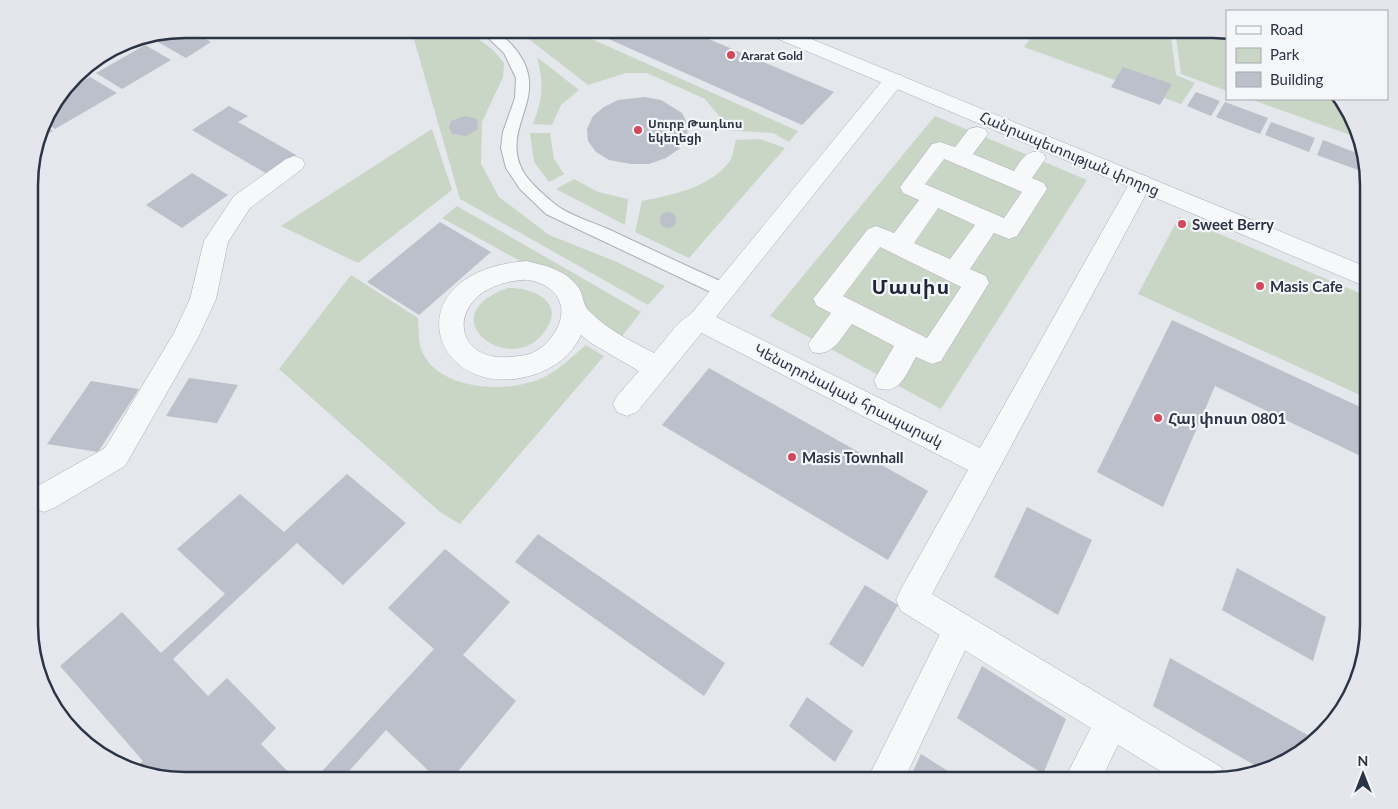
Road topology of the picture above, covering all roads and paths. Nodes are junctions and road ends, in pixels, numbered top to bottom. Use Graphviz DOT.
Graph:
graph roads {
  1 [pos="494,37"];
  2 [pos="790,37"];
  3 [pos="894,80"];
  4 [pos="977,134"];
  5 [pos="960,156"];
  6 [pos="1035,158"];
  7 [pos="294,164"];
  8 [pos="1018,181"];
  9 [pos="1141,183"];
  10 [pos="934,197"];
  11 [pos="990,221"];
  12 [pos="899,246"];
  13 [pos="954,272"];
  14 [pos="1360,274"];
  15 [pos="723,290"];
  16 [pos="849,310"];
  17 [pos="575,314"];
  18 [pos="699,320"];
  19 [pos="912,341"];
  20 [pos="821,344"];
  21 [pos="657,368"];
  22 [pos="887,380"];
  23 [pos="627,404"];
  24 [pos="987,466"];
  25 [pos="37,500"];
  26 [pos="959,629"];
  27 [pos="1112,722"];
  28 [pos="889,771"];
  29 [pos="1087,771"];
  30 [pos="1193,771"];
  1 -- 15 [label="lane"];
  2 -- 3 [label="street, Հանրապետության փողոց"];
  3 -- 9 [label="street, Հանրապետության փողոց"];
  3 -- 15 [label="street"];
  4 -- 5 [label="street"];
  5 -- 8 [label="street"];
  5 -- 10 [label="street"];
  6 -- 8 [label="street"];
  7 -- 25 [label="street"];
  8 -- 11 [label="street"];
  9 -- 14 [label="street, Հանրապետության փողոց"];
  9 -- 24 [label="street"];
  10 -- 11 [label="street"];
  10 -- 12 [label="street"];
  11 -- 13 [label="street"];
  12 -- 13 [label="street"];
  12 -- 16 [label="street"];
  13 -- 19 [label="street"];
  15 -- 18 [label="street"];
  16 -- 19 [label="street"];
  16 -- 20 [label="street"];
  17 -- 17 [label="street"];
  17 -- 21 [label="street"];
  18 -- 21 [label="street"];
  18 -- 24 [label="street, Կենտրոնական հրապարակ"];
  19 -- 22 [label="street"];
  21 -- 23 [label="street"];
  24 -- 26 [label="street"];
  26 -- 27 [label="street"];
  26 -- 28 [label="street"];
  27 -- 29 [label="street"];
  27 -- 30 [label="street"];
}
